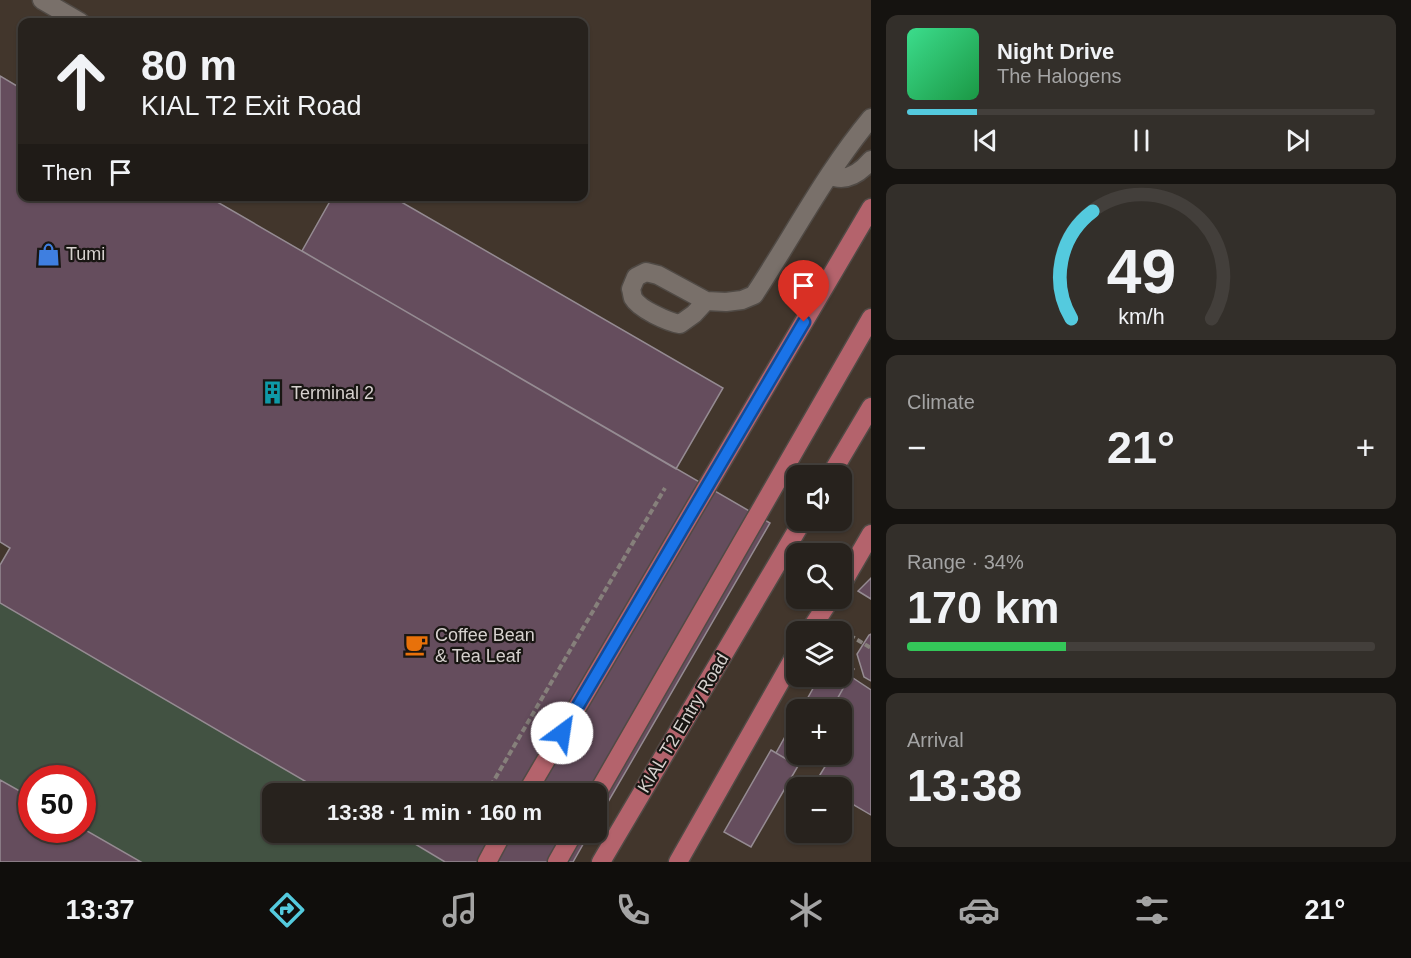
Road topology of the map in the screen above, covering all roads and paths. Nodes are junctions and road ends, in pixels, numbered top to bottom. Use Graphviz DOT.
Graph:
graph roads {
  1 [pos="42,0"];
  2 [pos="73,18"];
  3 [pos="871,117"];
  4 [pos="871,160"];
  5 [pos="829,175"];
  6 [pos="871,208"];
  7 [pos="706,301"];
  8 [pos="871,318"];
  9 [pos="871,406"];
  10 [pos="836,465"];
  11 [pos="665,488"];
  12 [pos="797,531"];
  13 [pos="871,534"];
  14 [pos="852,567"];
  15 [pos="852,640"];
  16 [pos="871,648"];
  17 [pos="786,672"];
  18 [pos="492,783"];
  19 [pos="532,783"];
  20 [pos="603,783"];
  21 [pos="497,843"];
  22 [pos="568,843"];
  23 [pos="487,862"];
  24 [pos="557,862"];
  25 [pos="601,862"];
  26 [pos="678,862"];
  1 -- 2 [label="lane"];
  3 -- 5 [label="lane"];
  4 -- 5 [label="lane"];
  5 -- 7 [label="lane"];
  6 -- 19 [label="main road"];
  8 -- 20 [label="main road"];
  9 -- 10 [label="main road"];
  11 -- 18 [label="path"];
  12 -- 25 [label="main road, KIAL T2 Entry Road"];
  13 -- 14 [label="main road"];
  15 -- 16 [label="path"];
  17 -- 26 [label="main road"];
  21 -- 23 [label="main road"];
  22 -- 24 [label="main road"];
}
